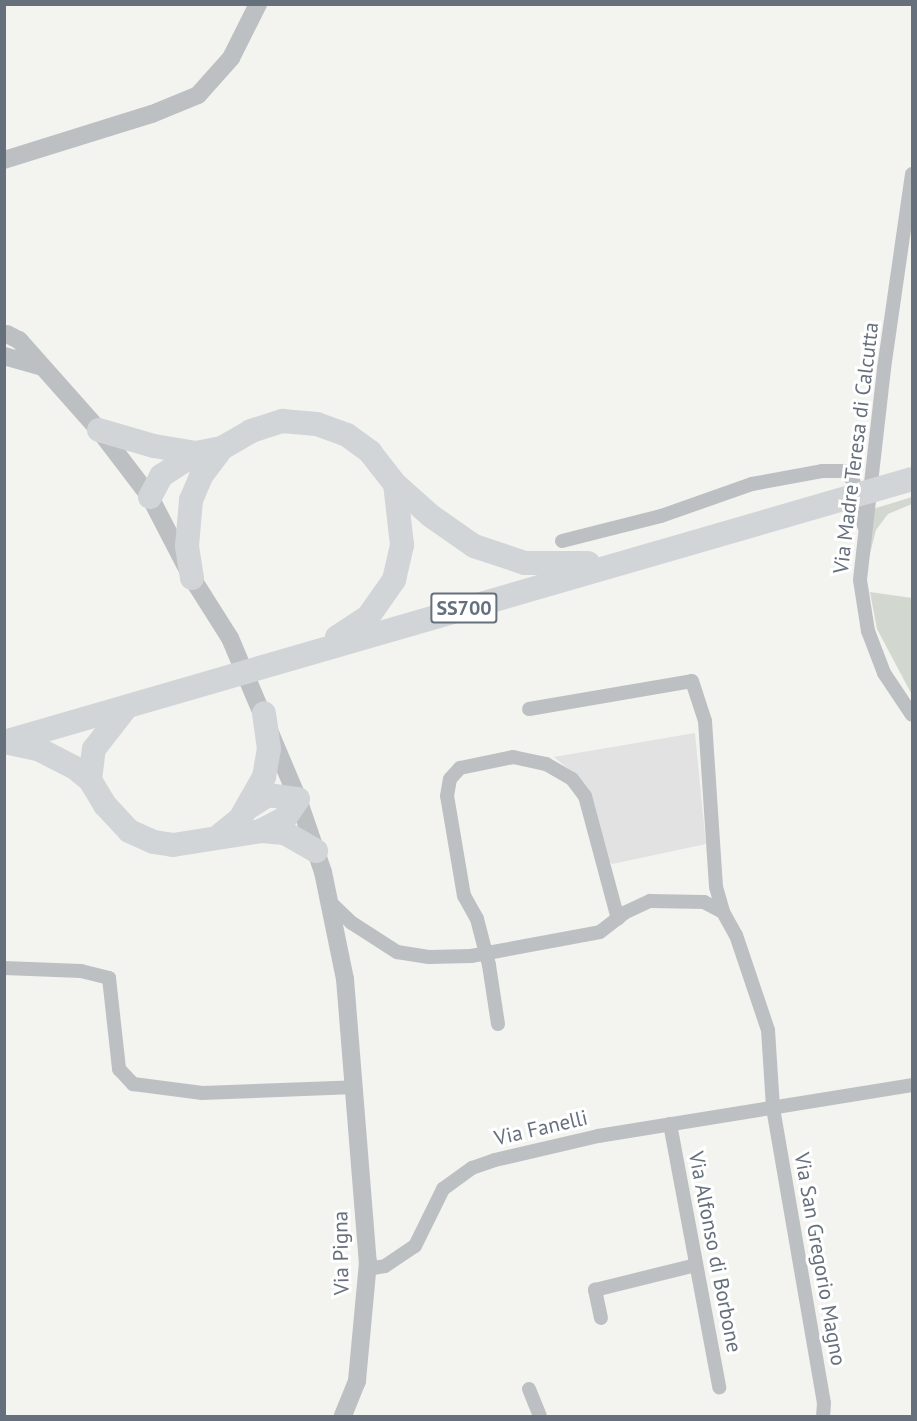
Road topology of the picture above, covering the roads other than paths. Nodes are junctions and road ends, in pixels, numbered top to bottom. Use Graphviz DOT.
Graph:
graph roads {
  1 [pos="258,4"];
  2 [pos="4,160"];
  3 [pos="912,174"];
  4 [pos="5,336"];
  5 [pos="4,356"];
  6 [pos="41,366"];
  7 [pos="99,430"];
  8 [pos="198,464"];
  9 [pos="903,482"];
  10 [pos="395,484"];
  11 [pos="150,497"];
  12 [pos="865,528"];
  13 [pos="562,541"];
  14 [pos="614,564"];
  15 [pos="192,578"];
  16 [pos="305,655"];
  17 [pos="125,709"];
  18 [pos="528,709"];
  19 [pos="264,713"];
  20 [pos="912,715"];
  21 [pos="4,742"];
  22 [pos="90,780"];
  23 [pos="298,799"];
  24 [pos="249,807"];
  25 [pos="261,831"];
  26 [pos="220,835"];
  27 [pos="316,850"];
  28 [pos="330,902"];
  29 [pos="723,912"];
  30 [pos="618,920"];
  31 [pos="486,953"];
  32 [pos="4,968"];
  33 [pos="498,1024"];
  34 [pos="912,1085"];
  35 [pos="355,1087"];
  36 [pos="773,1108"];
  37 [pos="670,1124"];
  38 [pos="696,1264"];
  39 [pos="367,1269"];
  40 [pos="602,1318"];
  41 [pos="719,1387"];
  42 [pos="529,1389"];
  43 [pos="343,1416"];
  44 [pos="540,1416"];
  45 [pos="824,1416"];
  1 -- 2 [label="street"];
  3 -- 12 [label="street, Via Madre Teresa di Calcutta"];
  4 -- 6 [label="street, Via Pigna"];
  5 -- 6 [label="street"];
  6 -- 7 [label="street, Via Pigna"];
  7 -- 8 [label="highway, SS700"];
  7 -- 11 [label="street, Via Pigna"];
  8 -- 10 [label="highway, SS700"];
  8 -- 11 [label="highway, SS700"];
  8 -- 15 [label="highway"];
  9 -- 14 [label="highway, SS700"];
  10 -- 14 [label="highway, SS700"];
  10 -- 16 [label="highway, SS700"];
  11 -- 15 [label="street, Via Pigna"];
  12 -- 13 [label="street"];
  12 -- 20 [label="street, Via Madre Teresa di Calcutta"];
  14 -- 16 [label="highway, SS700"];
  15 -- 19 [label="street, Via Pigna"];
  16 -- 17 [label="highway, SS700"];
  17 -- 21 [label="highway, SS700"];
  17 -- 22 [label="highway"];
  18 -- 29 [label="street, Via San Gregorio Magno"];
  19 -- 23 [label="street, Via Pigna"];
  19 -- 24 [label="highway"];
  21 -- 22 [label="highway, SS700"];
  22 -- 26 [label="highway, SS700"];
  23 -- 24 [label="highway"];
  23 -- 25 [label="highway, SS700"];
  23 -- 27 [label="street, Via Pigna"];
  24 -- 26 [label="highway"];
  25 -- 26 [label="highway, SS700"];
  25 -- 27 [label="highway, SS700"];
  27 -- 28 [label="street, Via Pigna"];
  28 -- 31 [label="street"];
  28 -- 35 [label="street, Via Pigna"];
  29 -- 30 [label="street"];
  29 -- 36 [label="street, Via San Gregorio Magno"];
  30 -- 31 [label="street"];
  30 -- 31 [label="street"];
  31 -- 33 [label="street"];
  32 -- 35 [label="street"];
  34 -- 36 [label="street, Via Fanelli"];
  35 -- 39 [label="street, Via Pigna"];
  36 -- 37 [label="street, Via Fanelli"];
  36 -- 45 [label="street, Via San Gregorio Magno"];
  37 -- 38 [label="street, Via Alfonso di Borbone"];
  37 -- 39 [label="street, Via Fanelli"];
  38 -- 40 [label="street"];
  38 -- 41 [label="street, Via Alfonso di Borbone"];
  39 -- 43 [label="street, Via Pigna"];
  42 -- 44 [label="street"];
}
